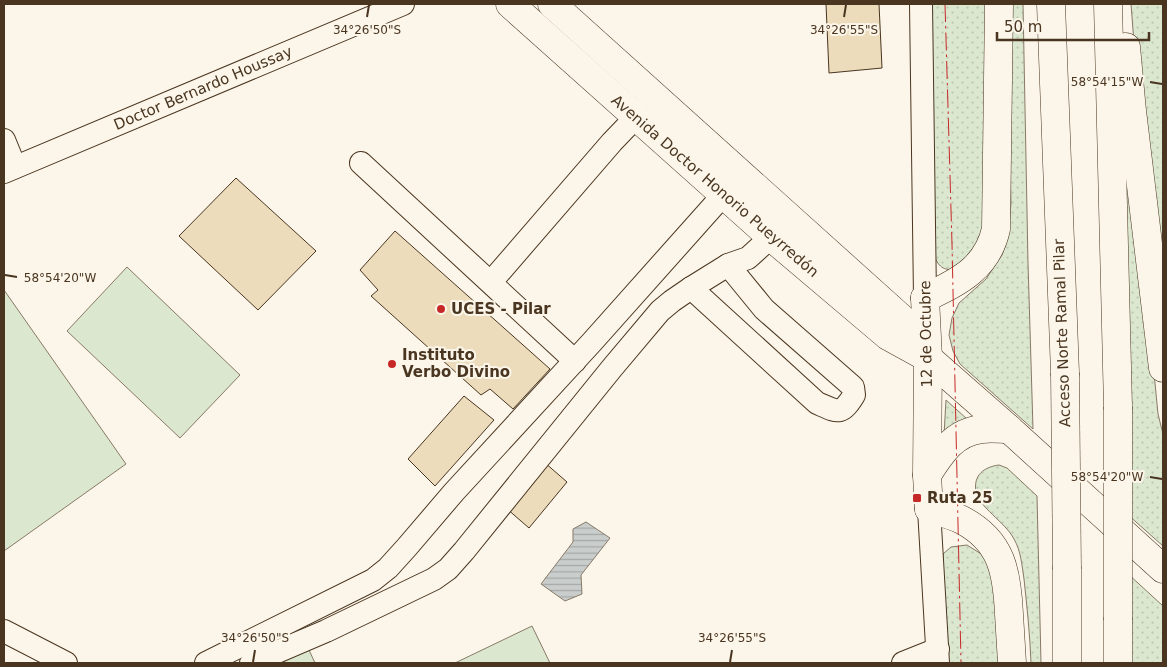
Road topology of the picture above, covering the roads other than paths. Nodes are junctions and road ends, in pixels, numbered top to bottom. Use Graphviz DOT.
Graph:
graph roads {
  1 [pos="403,4"];
  2 [pos="510,4"];
  3 [pos="552,4"];
  4 [pos="921,4"];
  5 [pos="999,4"];
  6 [pos="1051,4"];
  7 [pos="1108,4"];
  8 [pos="1122,4"];
  9 [pos="636,117"];
  10 [pos="4,140"];
  11 [pos="361,163"];
  12 [pos="9,169"];
  13 [pos="724,194"];
  14 [pos="771,237"];
  15 [pos="728,266"];
  16 [pos="491,282"];
  17 [pos="691,288"];
  18 [pos="925,298"];
  19 [pos="928,358"];
  20 [pos="576,361"];
  21 [pos="1163,368"];
  22 [pos="1009,429"];
  23 [pos="927,475"];
  24 [pos="929,510"];
  25 [pos="1163,569"];
  26 [pos="4,631"];
  27 [pos="938,656"];
  28 [pos="66,663"];
  29 [pos="206,663"];
  30 [pos="252,663"];
  31 [pos="903,663"];
  32 [pos="1012,663"];
  33 [pos="1067,663"];
  34 [pos="1118,663"];
  1 -- 12 [label="street, Doctor Bernardo Houssay"];
  2 -- 9 [label="main road, Avenida Doctor Honorio Pueyrredón"];
  3 -- 19 [label="main road, Avenida Doctor Honorio Pueyrredón"];
  4 -- 18 [label="street, 12 de Octubre"];
  5 -- 18 [label="main road"];
  6 -- 33 [label="main road, Acceso Norte Ramal Pilar, bridge"];
  7 -- 34 [label="main road, bridge"];
  8 -- 21 [label="main road"];
  9 -- 13 [label="main road, Avenida Doctor Honorio Pueyrredón"];
  9 -- 16 [label="street"];
  10 -- 12 [label="street"];
  11 -- 16 [label="street"];
  13 -- 14 [label="main road, Avenida Doctor Honorio Pueyrredón"];
  13 -- 20 [label="street"];
  14 -- 15 [label="street"];
  14 -- 19 [label="main road, Avenida Doctor Honorio Pueyrredón"];
  15 -- 17 [label="street"];
  15 -- 17 [label="street"];
  16 -- 20 [label="street"];
  17 -- 30 [label="street"];
  18 -- 19 [label="main road, 12 de Octubre"];
  19 -- 22 [label="main road, Avenida Doctor Honorio Pueyrredón"];
  19 -- 23 [label="main road, 12 de Octubre"];
  20 -- 29 [label="street"];
  22 -- 23 [label="main road"];
  22 -- 25 [label="main road, Avenida Doctor Honorio Pueyrredón"];
  23 -- 24 [label="main road, 12 de Octubre"];
  24 -- 27 [label="street, 12 de Octubre"];
  24 -- 32 [label="main road"];
  26 -- 28 [label="street"];
  27 -- 31 [label="street"];
}
